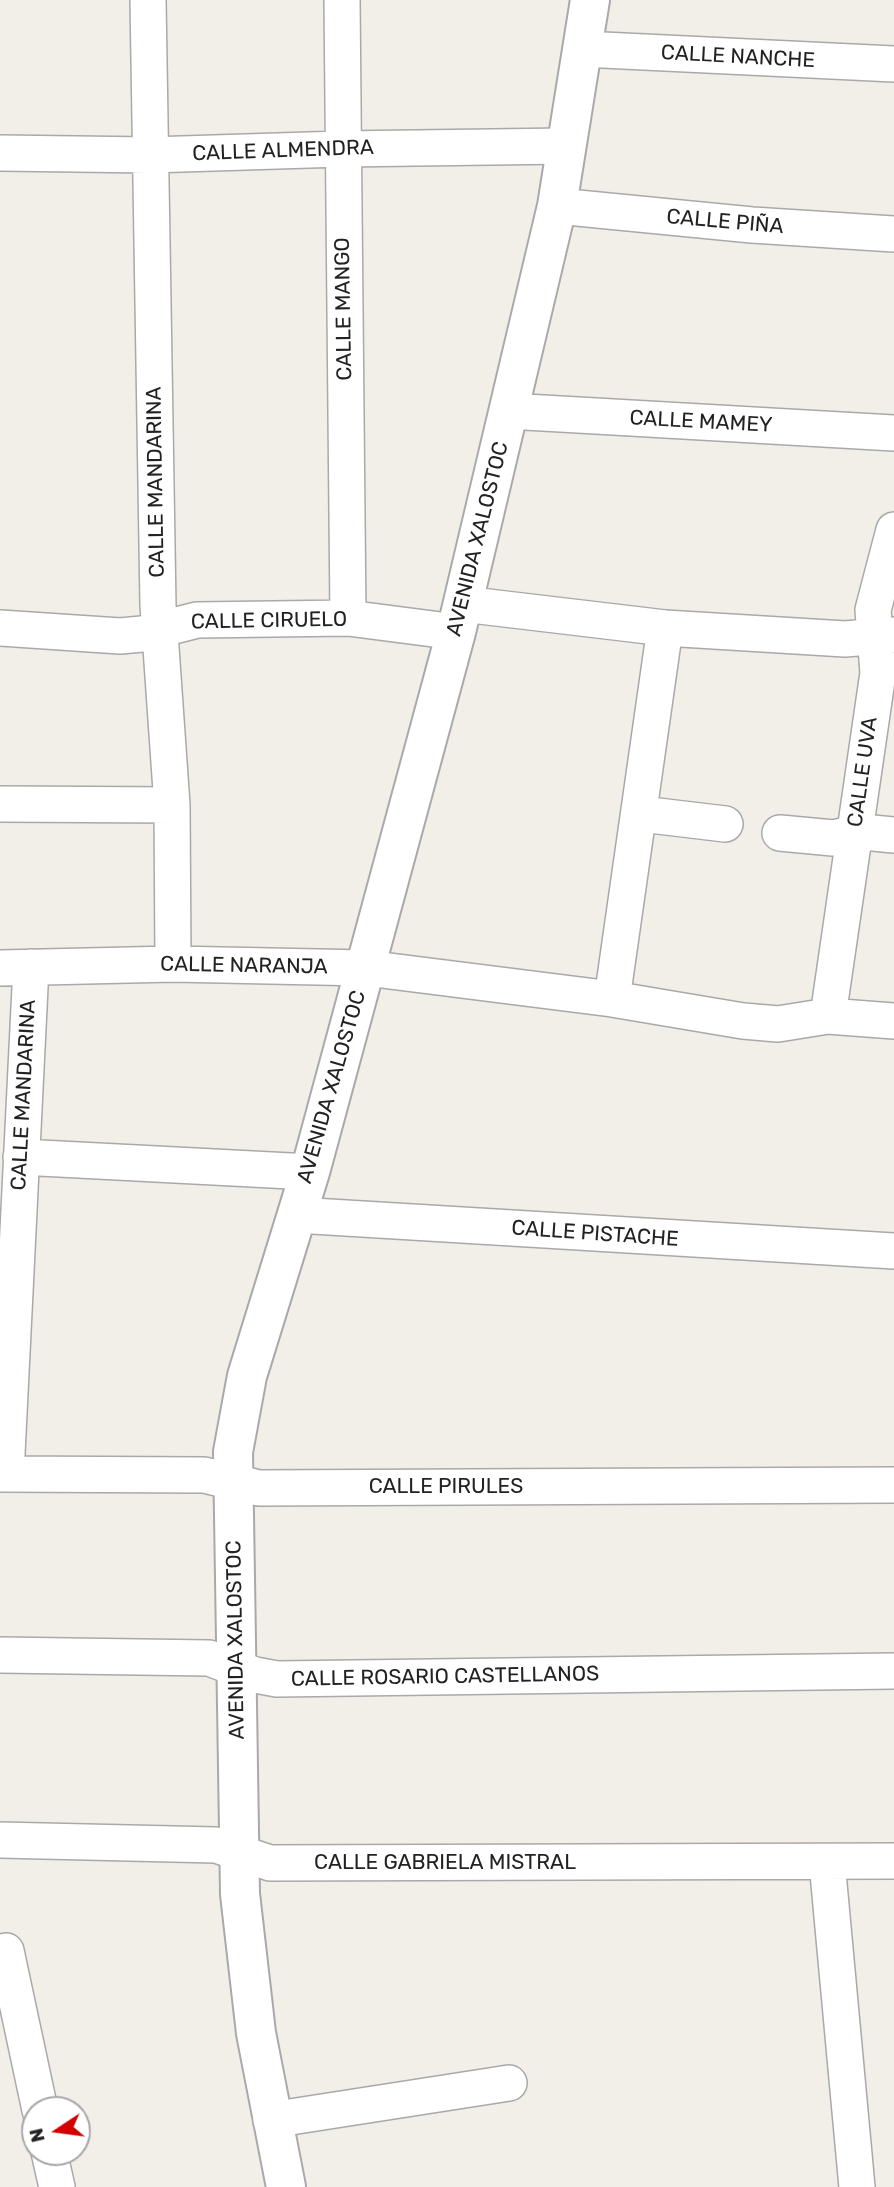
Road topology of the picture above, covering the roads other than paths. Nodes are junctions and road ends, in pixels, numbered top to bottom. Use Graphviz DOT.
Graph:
graph roads {
  1 [pos="148,0"];
  2 [pos="342,0"];
  3 [pos="590,0"];
  4 [pos="582,49"];
  5 [pos="894,64"];
  6 [pos="566,146"];
  7 [pos="341,149"];
  8 [pos="0,153"];
  9 [pos="149,155"];
  10 [pos="556,206"];
  11 [pos="894,234"];
  12 [pos="508,411"];
  13 [pos="894,433"];
  14 [pos="894,530"];
  15 [pos="348,618"];
  16 [pos="459,618"];
  17 [pos="0,628"];
  18 [pos="665,628"];
  19 [pos="161,630"];
  20 [pos="884,636"];
  21 [pos="0,804"];
  22 [pos="172,805"];
  23 [pos="641,814"];
  24 [pos="724,824"];
  25 [pos="780,833"];
  26 [pos="894,835"];
  27 [pos="854,836"];
  28 [pos="173,964"];
  29 [pos="15,967"];
  30 [pos="366,968"];
  31 [pos="612,999"];
  32 [pos="828,1016"];
  33 [pos="894,1021"];
  34 [pos="21,1157"];
  35 [pos="310,1172"];
  36 [pos="296,1215"];
  37 [pos="894,1251"];
  38 [pos="3,1474"];
  39 [pos="233,1482"];
  40 [pos="894,1485"];
  41 [pos="0,1655"];
  42 [pos="237,1669"];
  43 [pos="894,1671"];
  44 [pos="0,1840"];
  45 [pos="239,1854"];
  46 [pos="894,1861"];
  47 [pos="827,1862"];
  48 [pos="6,1951"];
  49 [pos="509,2083"];
  50 [pos="37,2096"];
  51 [pos="271,2120"];
  52 [pos="52,2166"];
  53 [pos="57,2187"];
  54 [pos="286,2187"];
  55 [pos="857,2187"];
  1 -- 9 [label="street, CALLE MANDARINA"];
  2 -- 7 [label="street, CALLE MANGO"];
  3 -- 4 [label="street, AVENIDA XALOSTOC"];
  4 -- 5 [label="street, CALLE NANCHE"];
  4 -- 6 [label="street, AVENIDA XALOSTOC"];
  6 -- 7 [label="street, CALLE ALMENDRA"];
  6 -- 10 [label="street, AVENIDA XALOSTOC"];
  7 -- 9 [label="street, CALLE ALMENDRA"];
  7 -- 15 [label="street, CALLE MANGO"];
  8 -- 9 [label="street, CALLE ALMENDRA"];
  9 -- 19 [label="street, CALLE MANDARINA"];
  10 -- 11 [label="street, CALLE PIÑA"];
  10 -- 12 [label="street, AVENIDA XALOSTOC"];
  12 -- 13 [label="street, CALLE MAMEY"];
  12 -- 16 [label="street, AVENIDA XALOSTOC"];
  14 -- 20 [label="street, CALLE UVA"];
  15 -- 16 [label="street, CALLE CIRUELO"];
  15 -- 19 [label="street, CALLE CIRUELO"];
  16 -- 18 [label="street, CALLE CIRUELO"];
  16 -- 30 [label="street, AVENIDA XALOSTOC"];
  17 -- 19 [label="street, CALLE CIRUELO"];
  18 -- 20 [label="street, CALLE CIRUELO"];
  18 -- 23 [label="street"];
  19 -- 22 [label="street, CALLE MANDARINA"];
  20 -- 27 [label="street, CALLE UVA"];
  21 -- 22 [label="street"];
  22 -- 28 [label="street, CALLE MANDARINA"];
  23 -- 24 [label="street"];
  23 -- 31 [label="street"];
  25 -- 27 [label="street"];
  26 -- 27 [label="street"];
  27 -- 32 [label="street, CALLE UVA"];
  28 -- 29 [label="street, CALLE NARANJA"];
  28 -- 30 [label="street, CALLE NARANJA"];
  29 -- 34 [label="street, CALLE MANDARINA"];
  30 -- 31 [label="street, CALLE NARANJA"];
  30 -- 35 [label="street, AVENIDA XALOSTOC"];
  31 -- 32 [label="street, CALLE NARANJA"];
  32 -- 33 [label="street, CALLE NARANJA"];
  34 -- 35 [label="street"];
  34 -- 38 [label="street, CALLE MANDARINA"];
  35 -- 36 [label="street, AVENIDA XALOSTOC"];
  36 -- 37 [label="street, CALLE PISTACHE"];
  36 -- 39 [label="street, AVENIDA XALOSTOC"];
  38 -- 39 [label="street, CALLE PIRULES"];
  39 -- 40 [label="street, CALLE PIRULES"];
  39 -- 42 [label="street, AVENIDA XALOSTOC"];
  41 -- 42 [label="street, CALLE ROSARIO CASTELLANOS"];
  42 -- 43 [label="street, CALLE ROSARIO CASTELLANOS"];
  42 -- 45 [label="street, AVENIDA XALOSTOC"];
  44 -- 45 [label="street, CALLE GABRIELA MISTRAL"];
  45 -- 47 [label="street, CALLE GABRIELA MISTRAL"];
  45 -- 51 [label="street, AVENIDA XALOSTOC"];
  46 -- 47 [label="street, CALLE GABRIELA MISTRAL"];
  47 -- 55 [label="street"];
  48 -- 50 [label="street"];
  49 -- 51 [label="street"];
  51 -- 54 [label="street, AVENIDA XALOSTOC"];
  52 -- 53 [label="street"];
}
